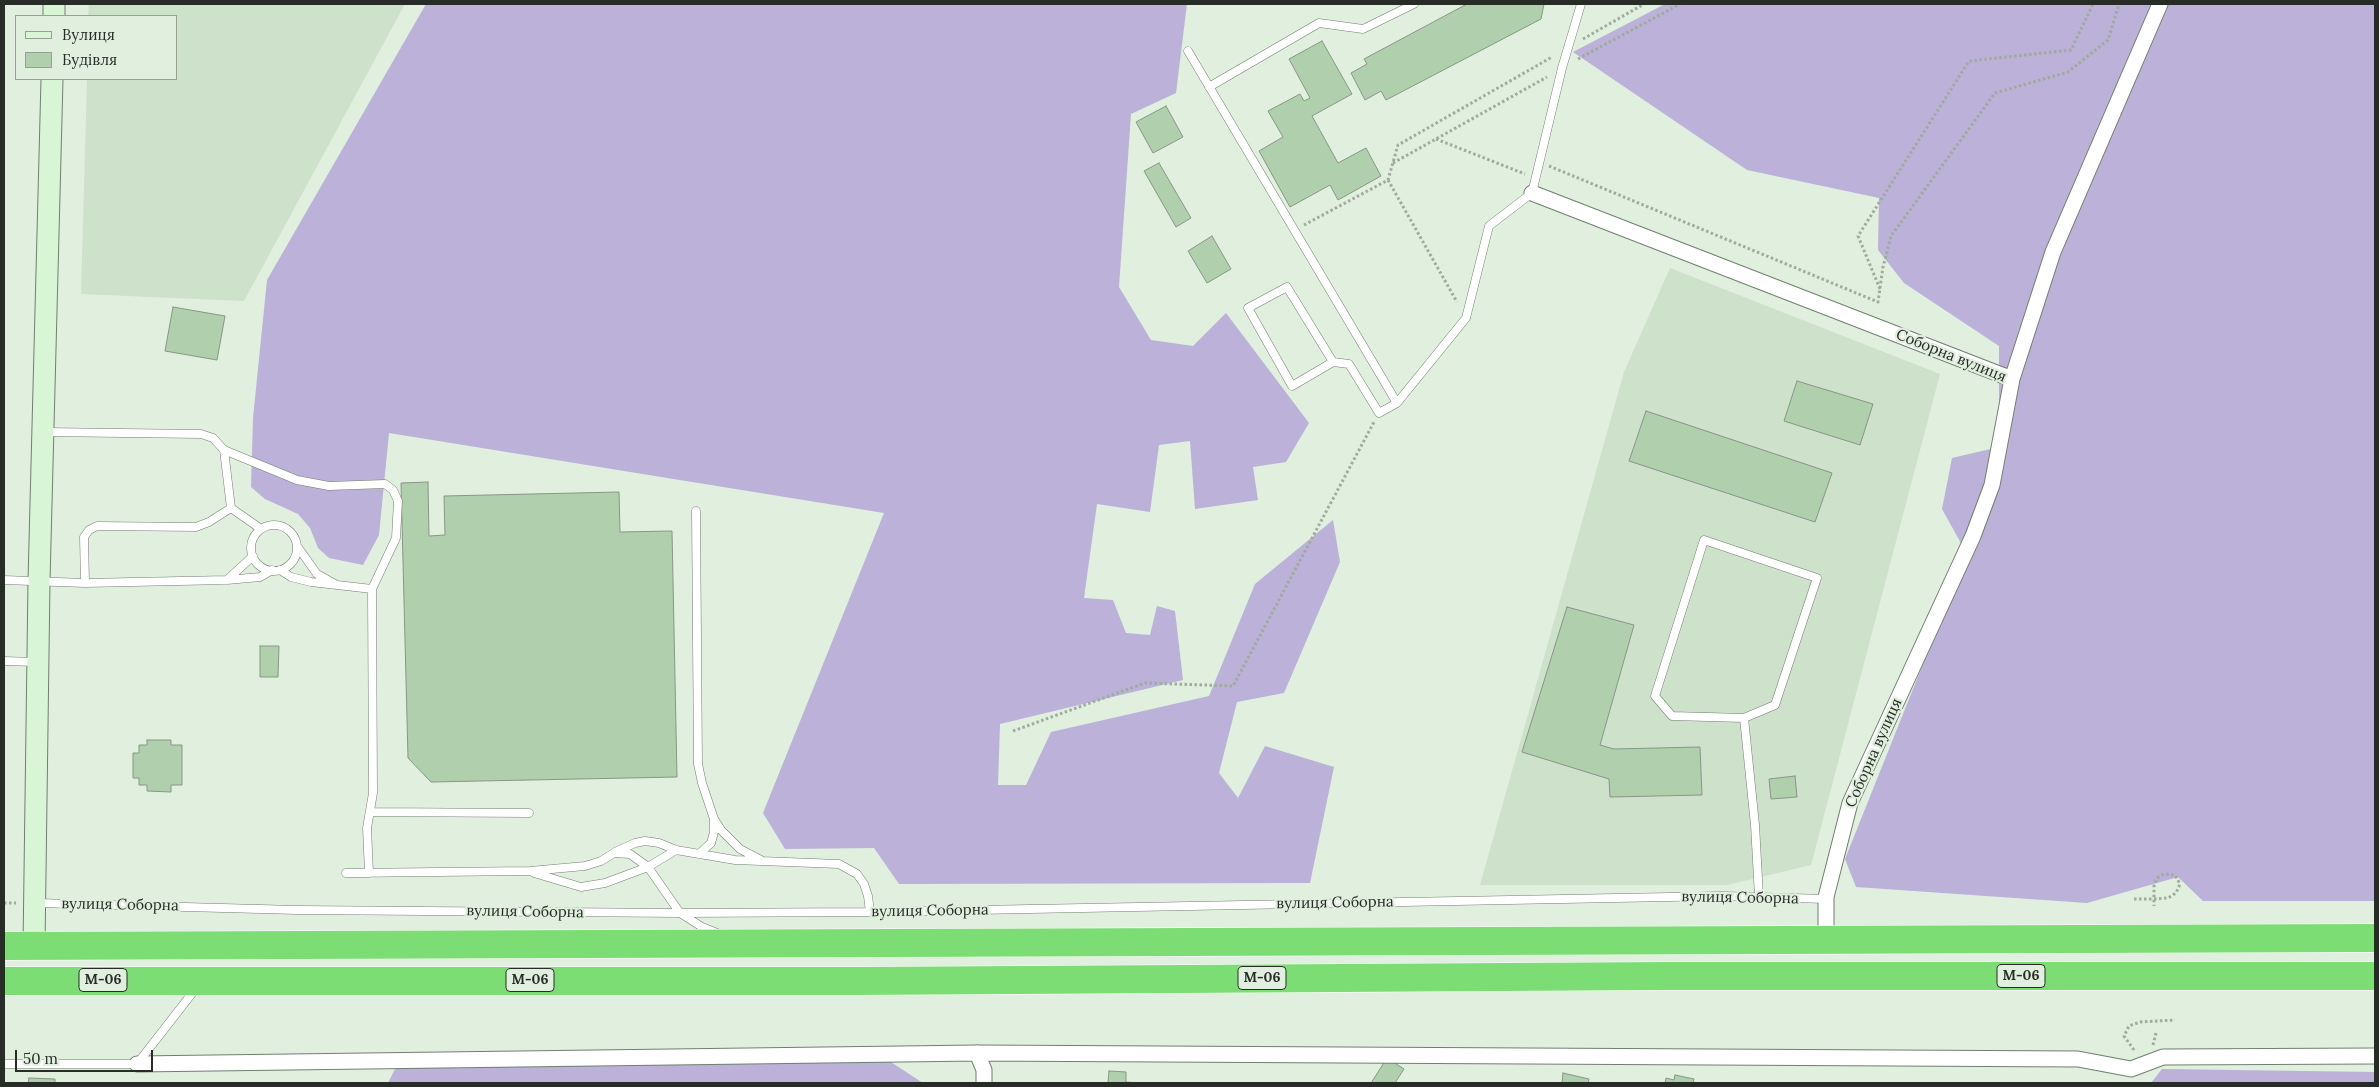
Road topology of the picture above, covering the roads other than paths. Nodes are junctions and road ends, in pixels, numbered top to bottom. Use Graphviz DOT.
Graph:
graph roads {
  1 [pos="1414,4"];
  2 [pos="1581,4"];
  3 [pos="2160,4"];
  4 [pos="1188,51"];
  5 [pos="52,80"];
  6 [pos="1209,87"];
  7 [pos="1532,193"];
  8 [pos="1334,362"];
  9 [pos="2012,379"];
  10 [pos="1397,402"];
  11 [pos="43,432"];
  12 [pos="224,450"];
  13 [pos="231,508"];
  14 [pos="696,511"];
  15 [pos="261,529"];
  16 [pos="297,546"];
  17 [pos="253,556"];
  18 [pos="276,570"];
  19 [pos="4,580"];
  20 [pos="227,580"];
  21 [pos="39,581"];
  22 [pos="85,582"];
  23 [pos="338,586"];
  24 [pos="372,589"];
  25 [pos="4,661"];
  26 [pos="38,662"];
  27 [pos="1744,718"];
  28 [pos="370,812"];
  29 [pos="529,814"];
  30 [pos="714,819"];
  31 [pos="676,850"];
  32 [pos="614,853"];
  33 [pos="699,854"];
  34 [pos="763,861"];
  35 [pos="648,867"];
  36 [pos="530,872"];
  37 [pos="346,873"];
  38 [pos="369,873"];
  39 [pos="1758,897"];
  40 [pos="1826,899"];
  41 [pos="34,903"];
  42 [pos="870,912"];
  43 [pos="680,913"];
  44 [pos="2375,938"];
  45 [pos="1826,941"];
  46 [pos="744,944"];
  47 [pos="4,946"];
  48 [pos="34,946"];
  49 [pos="2375,976"];
  50 [pos="203,980"];
  51 [pos="4,981"];
  52 [pos="977,1053"];
  53 [pos="2375,1056"];
  54 [pos="4,1064"];
  55 [pos="137,1064"];
  56 [pos="2130,1076"];
  57 [pos="984,1083"];
  1 -- 6 [label="lane"];
  2 -- 7 [label="lane"];
  3 -- 9 [label="street"];
  4 -- 6 [label="lane"];
  5 -- 11 [label="main road"];
  6 -- 10 [label="lane"];
  7 -- 9 [label="street, Соборна вулиця"];
  7 -- 10 [label="lane"];
  8 -- 8 [label="lane"];
  8 -- 10 [label="lane"];
  9 -- 40 [label="street, Соборна вулиця"];
  11 -- 12 [label="lane"];
  11 -- 21 [label="main road"];
  12 -- 13 [label="lane"];
  12 -- 24 [label="lane"];
  13 -- 15 [label="lane"];
  13 -- 22 [label="lane"];
  14 -- 30 [label="lane"];
  15 -- 16 [label="lane"];
  15 -- 17 [label="lane"];
  16 -- 18 [label="lane"];
  16 -- 23 [label="lane"];
  17 -- 18 [label="lane"];
  17 -- 20 [label="lane"];
  18 -- 20 [label="lane"];
  18 -- 23 [label="lane"];
  19 -- 21 [label="lane"];
  20 -- 22 [label="lane"];
  21 -- 22 [label="lane"];
  21 -- 26 [label="main road"];
  23 -- 24 [label="lane"];
  24 -- 28 [label="lane"];
  25 -- 26 [label="lane"];
  26 -- 41 [label="main road"];
  27 -- 27 [label="lane"];
  27 -- 39 [label="lane"];
  28 -- 29 [label="lane"];
  28 -- 38 [label="lane"];
  30 -- 33 [label="lane"];
  30 -- 34 [label="lane"];
  31 -- 32 [label="lane"];
  31 -- 33 [label="lane"];
  31 -- 35 [label="lane"];
  32 -- 35 [label="lane"];
  32 -- 36 [label="lane"];
  33 -- 34 [label="lane"];
  34 -- 42 [label="lane"];
  35 -- 36 [label="lane"];
  35 -- 43 [label="lane"];
  36 -- 38 [label="lane"];
  37 -- 38 [label="lane"];
  39 -- 40 [label="lane, вулиця Соборна"];
  39 -- 42 [label="lane, вулиця Соборна"];
  40 -- 45 [label="street, Соборна вулиця"];
  41 -- 43 [label="lane, вулиця Соборна"];
  41 -- 48 [label="main road"];
  42 -- 43 [label="lane, вулиця Соборна"];
  43 -- 46 [label="lane"];
  44 -- 45 [label="highway"];
  45 -- 46 [label="highway"];
  46 -- 48 [label="highway"];
  47 -- 48 [label="highway"];
  49 -- 50 [label="highway, М-06"];
  50 -- 51 [label="highway, М-06"];
  50 -- 55 [label="lane"];
  52 -- 55 [label="street"];
  52 -- 56 [label="street"];
  52 -- 57 [label="street"];
  53 -- 56 [label="street"];
  54 -- 55 [label="lane"];
}
